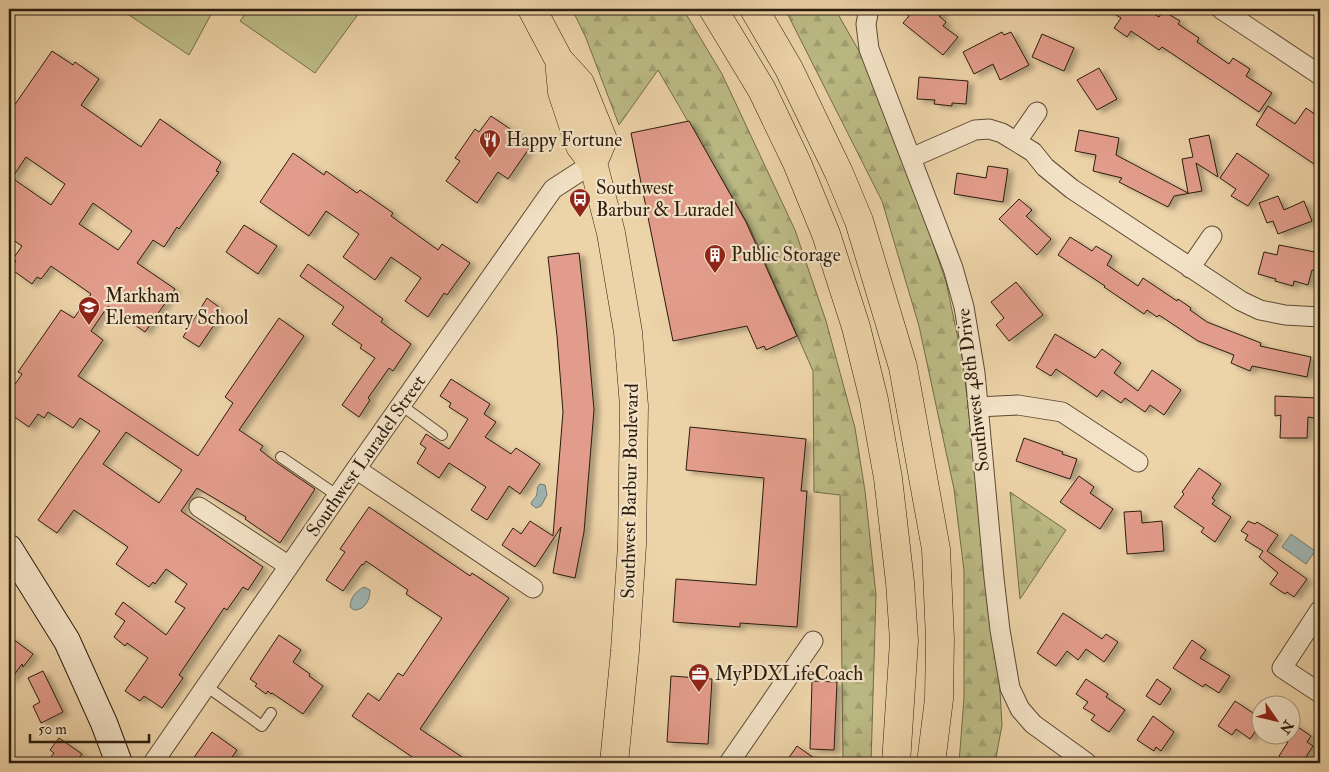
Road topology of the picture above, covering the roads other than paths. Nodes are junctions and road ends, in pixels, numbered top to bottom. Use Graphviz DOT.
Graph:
graph roads {
  1 [pos="532,9"];
  2 [pos="713,9"];
  3 [pos="754,9"];
  4 [pos="1221,9"];
  5 [pos="868,16"];
  6 [pos="1320,75"];
  7 [pos="1037,112"];
  8 [pos="1017,141"];
  9 [pos="911,158"];
  10 [pos="593,163"];
  11 [pos="1212,236"];
  12 [pos="1190,268"];
  13 [pos="1320,318"];
  14 [pos="401,406"];
  15 [pos="978,407"];
  16 [pos="442,435"];
  17 [pos="281,458"];
  18 [pos="1138,462"];
  19 [pos="356,469"];
  20 [pos="338,496"];
  21 [pos="199,507"];
  22 [pos="9,548"];
  23 [pos="289,566"];
  24 [pos="533,588"];
  25 [pos="1320,610"];
  26 [pos="813,641"];
  27 [pos="206,686"];
  28 [pos="1320,693"];
  29 [pos="271,713"];
  30 [pos="119,763"];
  31 [pos="153,763"];
  32 [pos="614,763"];
  33 [pos="729,763"];
  34 [pos="896,763"];
  35 [pos="931,763"];
  36 [pos="1087,763"];
  1 -- 10 [label="main road"];
  2 -- 34 [label="main road"];
  3 -- 35 [label="main road"];
  4 -- 6 [label="street"];
  5 -- 9 [label="street, Southwest 48th Drive"];
  7 -- 8 [label="street"];
  8 -- 9 [label="street"];
  8 -- 12 [label="street"];
  9 -- 15 [label="street, Southwest 48th Drive"];
  10 -- 14 [label="street, Southwest Luradel Street"];
  10 -- 32 [label="main road, Southwest Barbur Boulevard"];
  11 -- 12 [label="street"];
  12 -- 13 [label="street"];
  14 -- 16 [label="lane"];
  14 -- 19 [label="street, Southwest Luradel Street"];
  15 -- 18 [label="street"];
  15 -- 36 [label="street, Southwest 48th Drive"];
  17 -- 20 [label="lane"];
  19 -- 20 [label="street, Southwest Luradel Street"];
  19 -- 24 [label="street"];
  20 -- 23 [label="street, Southwest Luradel Street"];
  21 -- 23 [label="street"];
  22 -- 30 [label="main road"];
  23 -- 27 [label="street, Southwest Luradel Street"];
  25 -- 28 [label="street"];
  26 -- 33 [label="street"];
  27 -- 29 [label="lane"];
  27 -- 31 [label="street, Southwest Luradel Street"];
}
